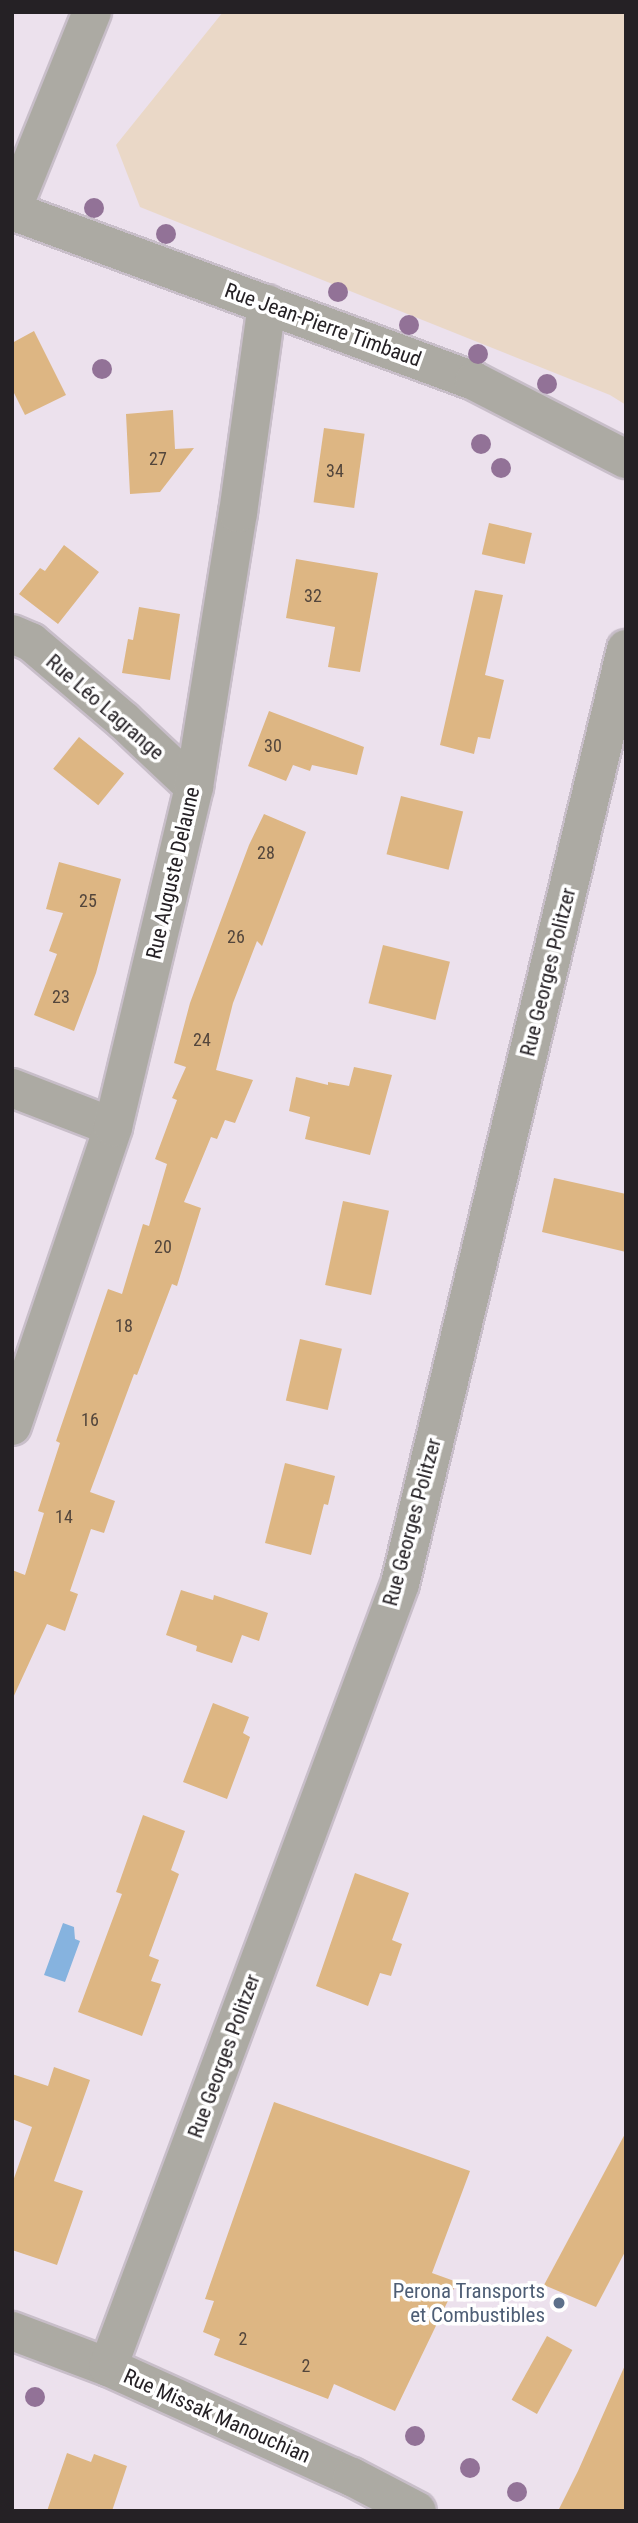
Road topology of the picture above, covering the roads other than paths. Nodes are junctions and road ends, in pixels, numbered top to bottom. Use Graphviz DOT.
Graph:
graph roads {
  1 [pos="92,12"];
  2 [pos="12,210"];
  3 [pos="267,304"];
  4 [pos="626,459"];
  5 [pos="12,634"];
  6 [pos="626,649"];
  7 [pos="194,786"];
  8 [pos="12,1088"];
  9 [pos="113,1127"];
  10 [pos="12,1426"];
  11 [pos="12,2331"];
  12 [pos="108,2367"];
  13 [pos="417,2511"];
  1 -- 2 [label="street"];
  2 -- 3 [label="street, Rue Jean-Pierre Timbaud"];
  3 -- 4 [label="street, Rue Jean-Pierre Timbaud"];
  3 -- 7 [label="street, Rue Auguste Delaune"];
  5 -- 7 [label="street, Rue Léo Lagrange"];
  6 -- 12 [label="street, Rue Georges Politzer"];
  7 -- 9 [label="street, Rue Auguste Delaune"];
  8 -- 9 [label="street"];
  9 -- 10 [label="street, Rue Auguste Delaune"];
  11 -- 12 [label="street, Rue Missak Manouchian"];
  12 -- 13 [label="street, Rue Missak Manouchian"];
}
